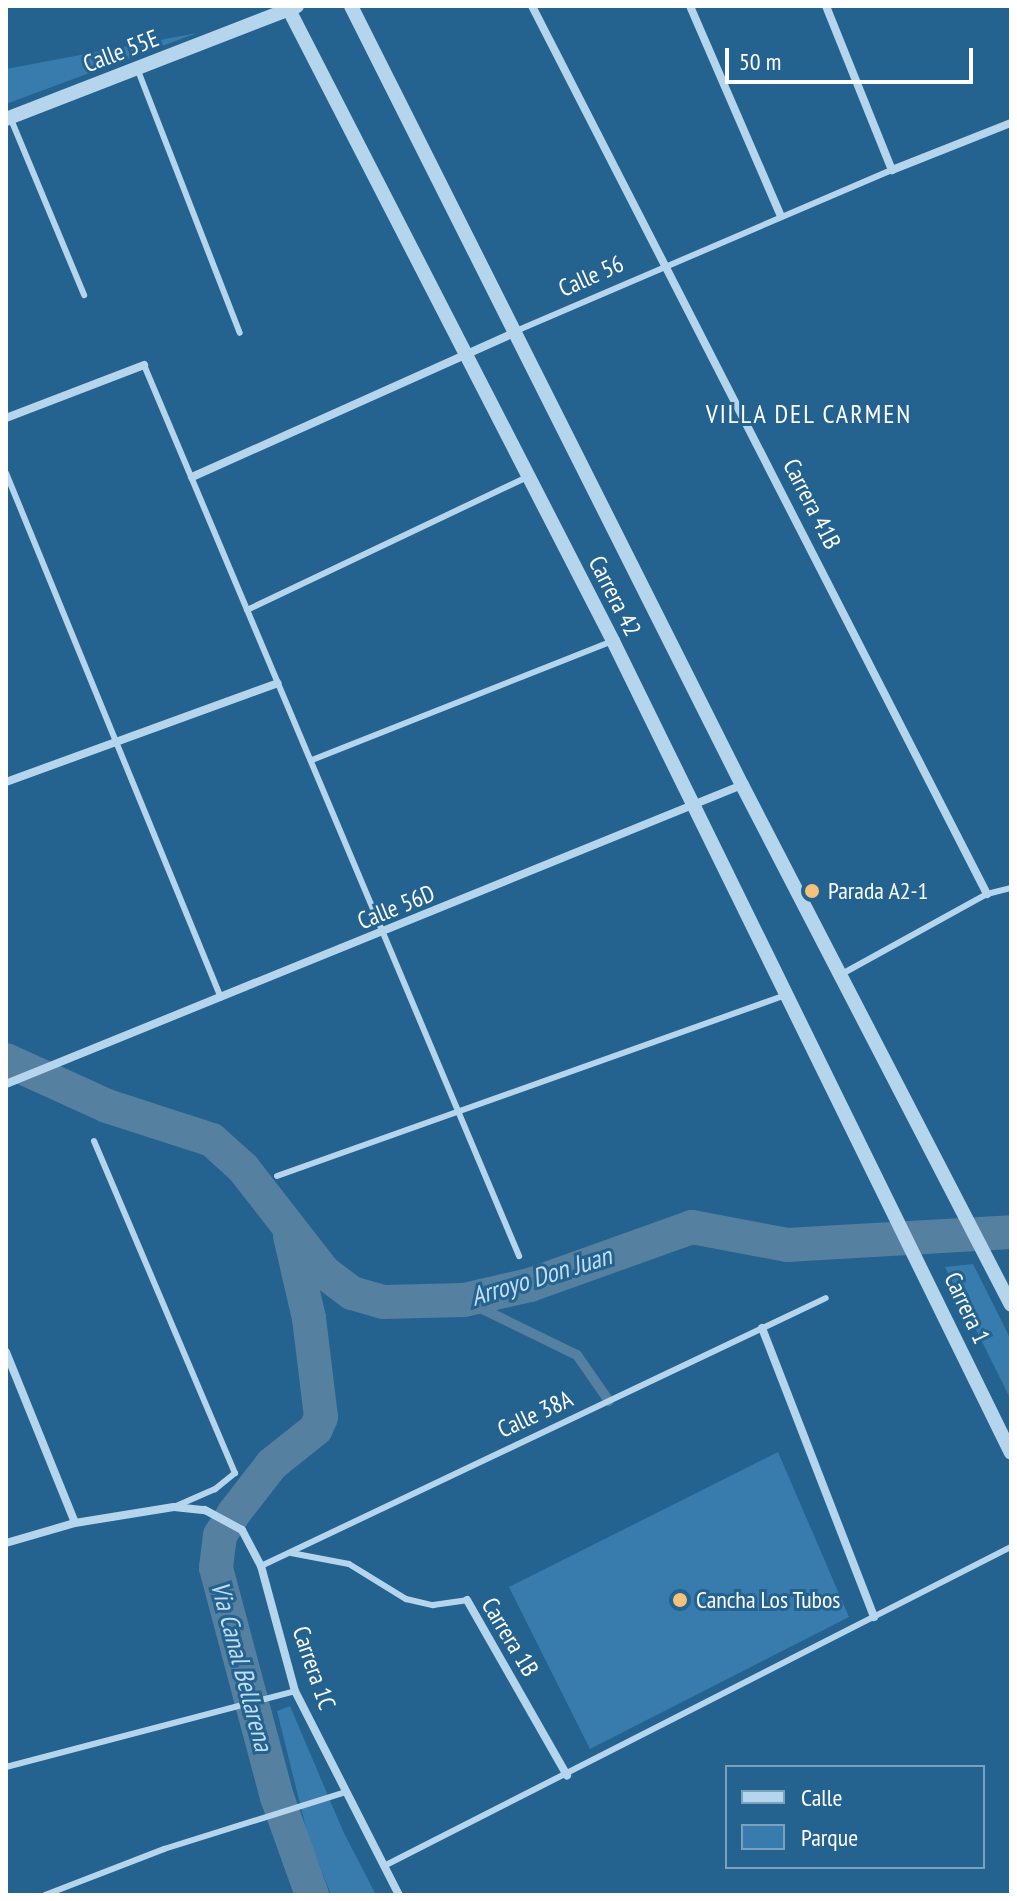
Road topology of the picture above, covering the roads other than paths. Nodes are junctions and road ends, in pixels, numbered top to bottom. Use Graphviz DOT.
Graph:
graph roads {
  1 [pos="351,6"];
  2 [pos="532,6"];
  3 [pos="690,6"];
  4 [pos="826,6"];
  5 [pos="291,7"];
  6 [pos="137,68"];
  7 [pos="8,118"];
  8 [pos="1011,123"];
  9 [pos="892,170"];
  10 [pos="780,214"];
  11 [pos="665,265"];
  12 [pos="84,295"];
  13 [pos="516,332"];
  14 [pos="240,333"];
  15 [pos="466,354"];
  16 [pos="144,365"];
  17 [pos="6,418"];
  18 [pos="6,473"];
  19 [pos="529,476"];
  20 [pos="192,477"];
  21 [pos="247,610"];
  22 [pos="613,641"];
  23 [pos="278,683"];
  24 [pos="116,742"];
  25 [pos="312,760"];
  26 [pos="6,782"];
  27 [pos="742,785"];
  28 [pos="692,805"];
  29 [pos="1011,888"];
  30 [pos="987,894"];
  31 [pos="384,934"];
  32 [pos="840,975"];
  33 [pos="789,994"];
  34 [pos="221,998"];
  35 [pos="7,1084"];
  36 [pos="456,1109"];
  37 [pos="94,1141"];
  38 [pos="277,1176"];
  39 [pos="894,1211"];
  40 [pos="519,1256"];
  41 [pos="826,1298"];
  42 [pos="1011,1305"];
  43 [pos="762,1328"];
  44 [pos="6,1352"];
  45 [pos="1011,1453"];
  46 [pos="174,1507"];
  47 [pos="75,1523"];
  48 [pos="6,1543"];
  49 [pos="1011,1547"];
  50 [pos="288,1553"];
  51 [pos="261,1566"];
  52 [pos="467,1600"];
  53 [pos="874,1617"];
  54 [pos="295,1691"];
  55 [pos="6,1767"];
  56 [pos="567,1775"];
  57 [pos="346,1792"];
  58 [pos="384,1866"];
  59 [pos="57,1893"];
  60 [pos="45,1895"];
  61 [pos="399,1895"];
  1 -- 13 [label="street, Carrera 42"];
  2 -- 11 [label="street, Carrera 41B"];
  3 -- 10 [label="street"];
  4 -- 9 [label="street"];
  5 -- 6 [label="street, Calle 55E"];
  5 -- 15 [label="street, Carrera 42"];
  6 -- 7 [label="street, Calle 55E"];
  6 -- 14 [label="lane"];
  7 -- 12 [label="lane"];
  8 -- 9 [label="street, Calle 56"];
  9 -- 10 [label="lane, Calle 56"];
  10 -- 11 [label="lane, Calle 56"];
  11 -- 13 [label="lane, Calle 56"];
  11 -- 30 [label="street, Carrera 41B"];
  13 -- 15 [label="street, Calle 56"];
  13 -- 27 [label="street, Carrera 42"];
  15 -- 19 [label="street, Carrera 42"];
  15 -- 20 [label="street, Calle 56"];
  16 -- 17 [label="street"];
  16 -- 20 [label="lane"];
  18 -- 24 [label="lane"];
  19 -- 21 [label="lane"];
  19 -- 22 [label="street, Carrera 42"];
  20 -- 21 [label="lane"];
  21 -- 23 [label="lane"];
  22 -- 25 [label="lane"];
  22 -- 28 [label="street, Carrera 42"];
  23 -- 24 [label="street"];
  23 -- 25 [label="lane"];
  24 -- 26 [label="street"];
  24 -- 34 [label="lane"];
  25 -- 31 [label="lane"];
  27 -- 28 [label="street, Calle 56D"];
  27 -- 32 [label="street, Carrera 42"];
  28 -- 31 [label="street, Calle 56D"];
  28 -- 33 [label="street, Carrera 42"];
  29 -- 30 [label="lane"];
  30 -- 32 [label="lane"];
  31 -- 34 [label="street, Calle 56D"];
  31 -- 36 [label="lane"];
  32 -- 42 [label="street, Carrera 42"];
  33 -- 36 [label="lane"];
  33 -- 39 [label="street, Carrera 42"];
  34 -- 35 [label="street, Calle 56D"];
  36 -- 38 [label="lane"];
  36 -- 40 [label="lane"];
  37 -- 46 [label="lane"];
  39 -- 45 [label="street, Carrera 1"];
  41 -- 43 [label="lane, Calle 38A"];
  43 -- 50 [label="lane, Calle 38A"];
  43 -- 53 [label="street"];
  44 -- 47 [label="street"];
  46 -- 47 [label="street"];
  46 -- 51 [label="street, Carrera 1C"];
  47 -- 48 [label="street"];
  49 -- 53 [label="lane"];
  50 -- 51 [label="lane, Calle 38A"];
  50 -- 52 [label="lane, Carrera 1B"];
  51 -- 54 [label="street, Carrera 1C"];
  52 -- 56 [label="street, Carrera 1B"];
  53 -- 56 [label="lane"];
  54 -- 55 [label="lane"];
  54 -- 57 [label="street, Carrera 1C"];
  56 -- 58 [label="lane"];
  57 -- 58 [label="street, Carrera 1C"];
  57 -- 59 [label="lane"];
  58 -- 61 [label="street, Carrera 1C"];
  59 -- 60 [label="lane"];
}
